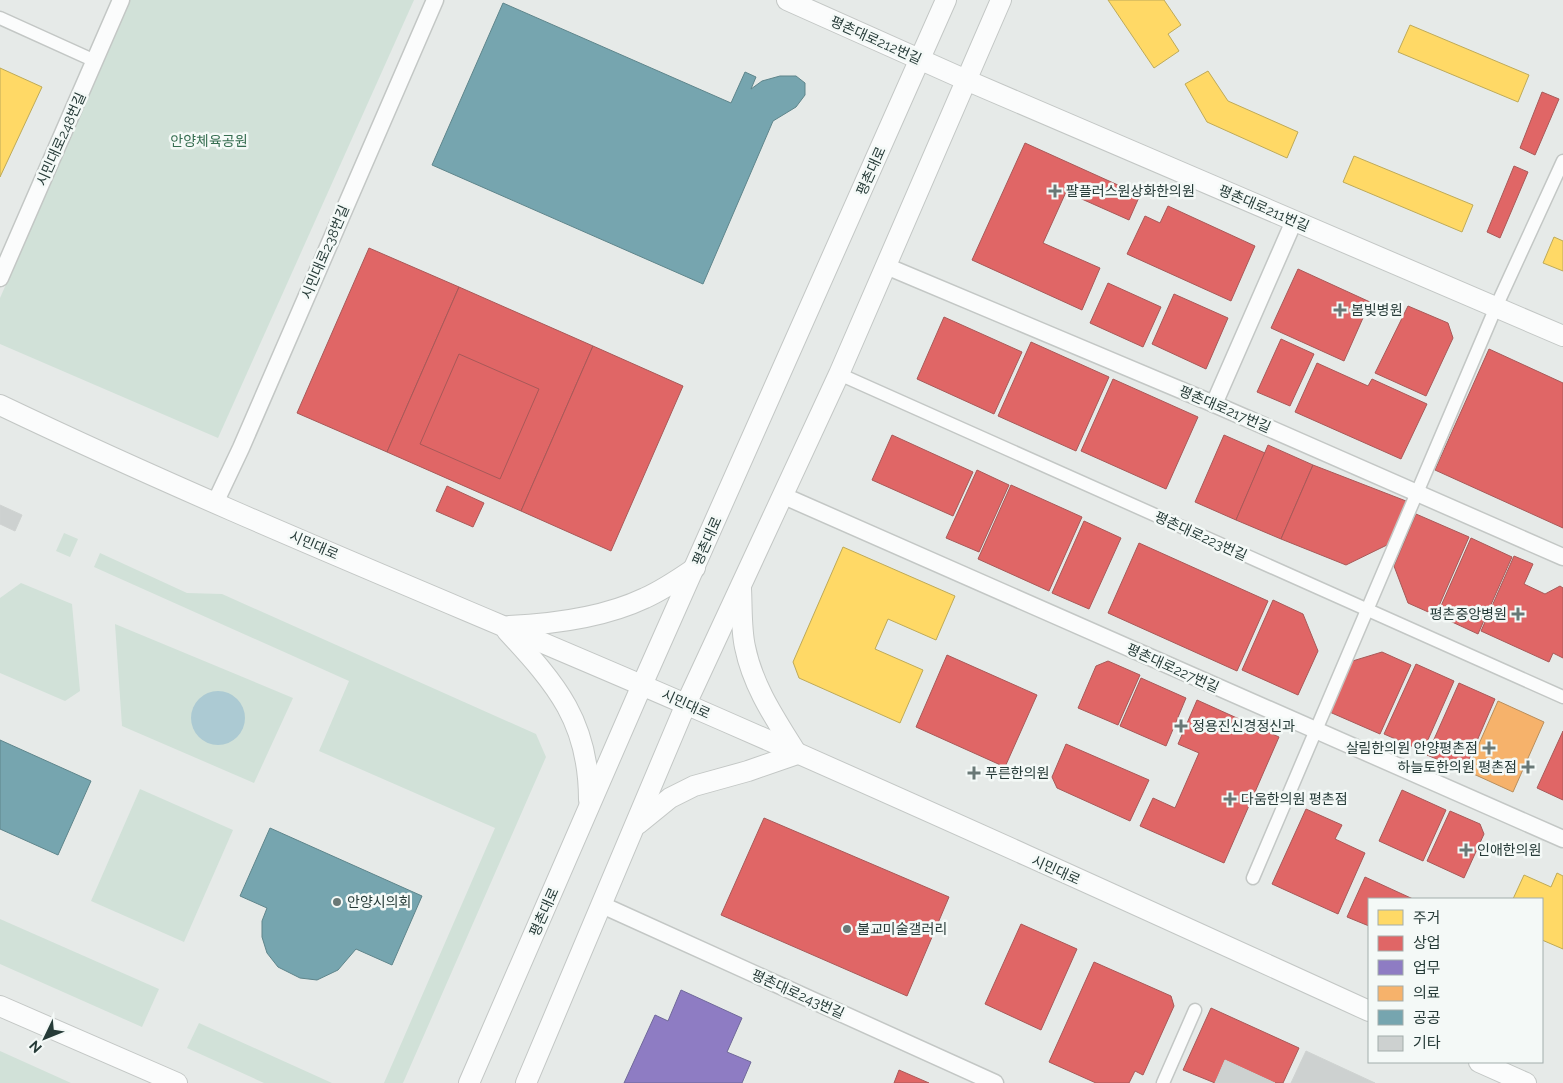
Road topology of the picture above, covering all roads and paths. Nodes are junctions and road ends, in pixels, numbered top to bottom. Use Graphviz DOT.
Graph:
graph roads {
  1 [pos="121,0"];
  2 [pos="435,0"];
  3 [pos="787,0"];
  4 [pos="946,0"];
  5 [pos="1001,0"];
  6 [pos="0,18"];
  7 [pos="920,59"];
  8 [pos="95,61"];
  9 [pos="966,80"];
  10 [pos="1563,161"];
  11 [pos="1294,221"];
  12 [pos="886,266"];
  13 [pos="0,278"];
  14 [pos="1496,307"];
  15 [pos="1563,336"];
  16 [pos="839,374"];
  17 [pos="1214,404"];
  18 [pos="0,405"];
  19 [pos="1416,492"];
  20 [pos="784,496"];
  21 [pos="214,503"];
  22 [pos="1563,557"];
  23 [pos="695,568"];
  24 [pos="741,588"];
  25 [pos="1366,610"];
  26 [pos="503,626"];
  27 [pos="642,685"];
  28 [pos="1563,697"];
  29 [pos="686,704"];
  30 [pos="1314,731"];
  31 [pos="797,754"];
  32 [pos="589,808"];
  33 [pos="635,826"];
  34 [pos="1563,839"];
  35 [pos="1252,878"];
  36 [pos="602,906"];
  37 [pos="0,1006"];
  38 [pos="1195,1010"];
  39 [pos="1368,1011"];
  40 [pos="1482,1063"];
  41 [pos="177,1083"];
  42 [pos="469,1083"];
  43 [pos="526,1083"];
  44 [pos="995,1083"];
  45 [pos="1163,1083"];
  46 [pos="1526,1083"];
  1 -- 8 [label="street, 시민대로248번길"];
  2 -- 21 [label="street, 시민대로238번길"];
  3 -- 7 [label="street, 평촌대로212번길"];
  4 -- 7 [label="street, 평촌대로"];
  5 -- 9 [label="street"];
  6 -- 8 [label="street"];
  7 -- 9 [label="street, 평촌대로212번길"];
  7 -- 23 [label="street, 평촌대로"];
  8 -- 13 [label="street, 시민대로248번길"];
  9 -- 11 [label="street, 평촌대로211번길"];
  9 -- 12 [label="street"];
  10 -- 14 [label="street"];
  11 -- 14 [label="street, 평촌대로211번길"];
  11 -- 17 [label="street"];
  12 -- 16 [label="street"];
  12 -- 17 [label="street, 평촌대로217번길"];
  14 -- 15 [label="street, 평촌대로211번길"];
  14 -- 19 [label="street"];
  16 -- 20 [label="street"];
  16 -- 25 [label="street, 평촌대로223번길"];
  17 -- 19 [label="street, 평촌대로217번길"];
  18 -- 21 [label="street, 시민대로"];
  19 -- 22 [label="street, 평촌대로217번길"];
  19 -- 25 [label="street"];
  20 -- 24 [label="street"];
  20 -- 30 [label="street, 평촌대로227번길"];
  21 -- 26 [label="street, 시민대로"];
  23 -- 26 [label="street"];
  23 -- 27 [label="street, 평촌대로"];
  24 -- 29 [label="street"];
  24 -- 31 [label="street"];
  25 -- 28 [label="street, 평촌대로223번길"];
  25 -- 30 [label="street"];
  26 -- 27 [label="street, 시민대로"];
  26 -- 32 [label="street"];
  27 -- 29 [label="street, 시민대로"];
  27 -- 32 [label="street, 평촌대로"];
  29 -- 31 [label="street, 시민대로"];
  29 -- 33 [label="street"];
  30 -- 34 [label="street, 평촌대로227번길"];
  30 -- 35 [label="street"];
  31 -- 33 [label="street"];
  31 -- 39 [label="street, 시민대로"];
  32 -- 42 [label="street, 평촌대로"];
  33 -- 36 [label="street"];
  36 -- 43 [label="street"];
  36 -- 44 [label="street, 평촌대로243번길"];
  37 -- 41 [label="street"];
  38 -- 45 [label="street"];
  40 -- 46 [label="street"];
}
